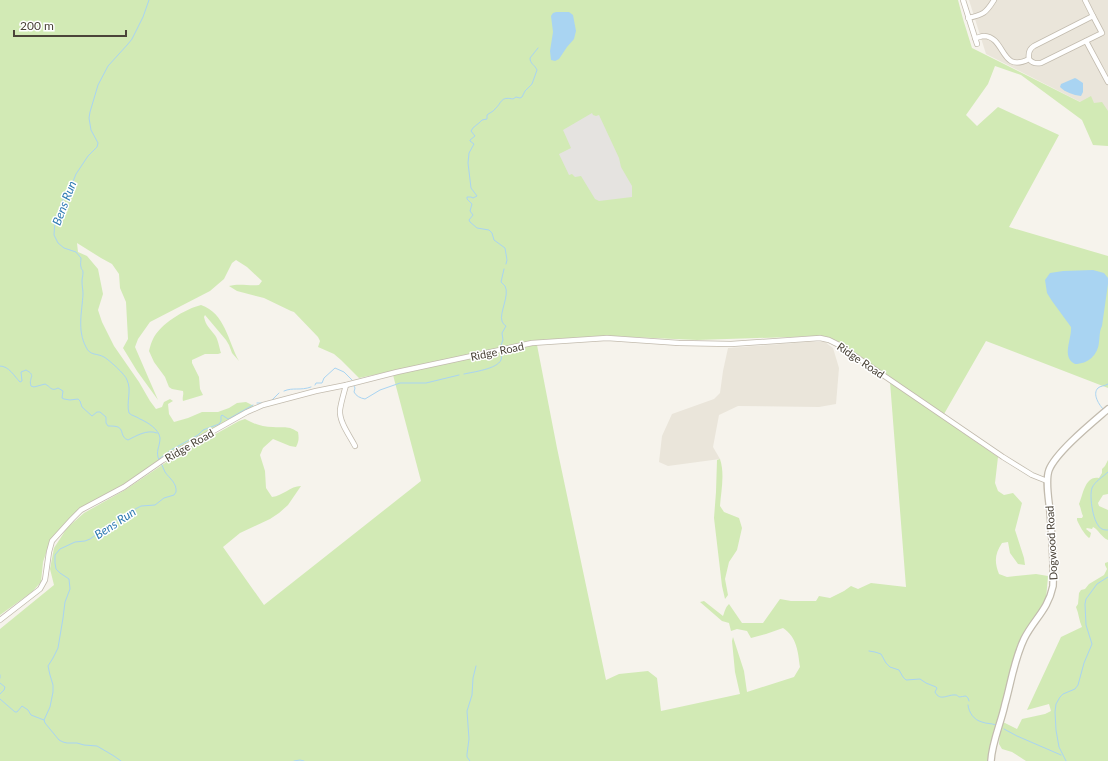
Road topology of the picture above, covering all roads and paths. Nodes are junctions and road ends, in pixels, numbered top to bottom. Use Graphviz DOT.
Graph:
graph roads {
  1 [pos="963,0"];
  2 [pos="994,0"];
  3 [pos="1086,0"];
  4 [pos="1093,16"];
  5 [pos="968,18"];
  6 [pos="975,38"];
  7 [pos="1086,41"];
  8 [pos="977,44"];
  9 [pos="1029,59"];
  10 [pos="1106,72"];
  11 [pos="1108,82"];
  12 [pos="346,385"];
  13 [pos="1106,410"];
  14 [pos="355,446"];
  15 [pos="1047,481"];
  16 [pos="0,620"];
  17 [pos="991,761"];
  1 -- 5 [label="street"];
  2 -- 5 [label="street"];
  3 -- 4 [label="street"];
  4 -- 7 [label="street"];
  4 -- 9 [label="street"];
  5 -- 6 [label="street"];
  6 -- 8 [label="street"];
  6 -- 9 [label="street"];
  7 -- 9 [label="street"];
  7 -- 10 [label="street"];
  10 -- 11 [label="street"];
  12 -- 14 [label="street"];
  12 -- 15 [label="street, Ridge Road"];
  12 -- 16 [label="street, Ridge Road"];
  13 -- 15 [label="street, Dogwood Road"];
  15 -- 17 [label="street, Dogwood Road"];
}
